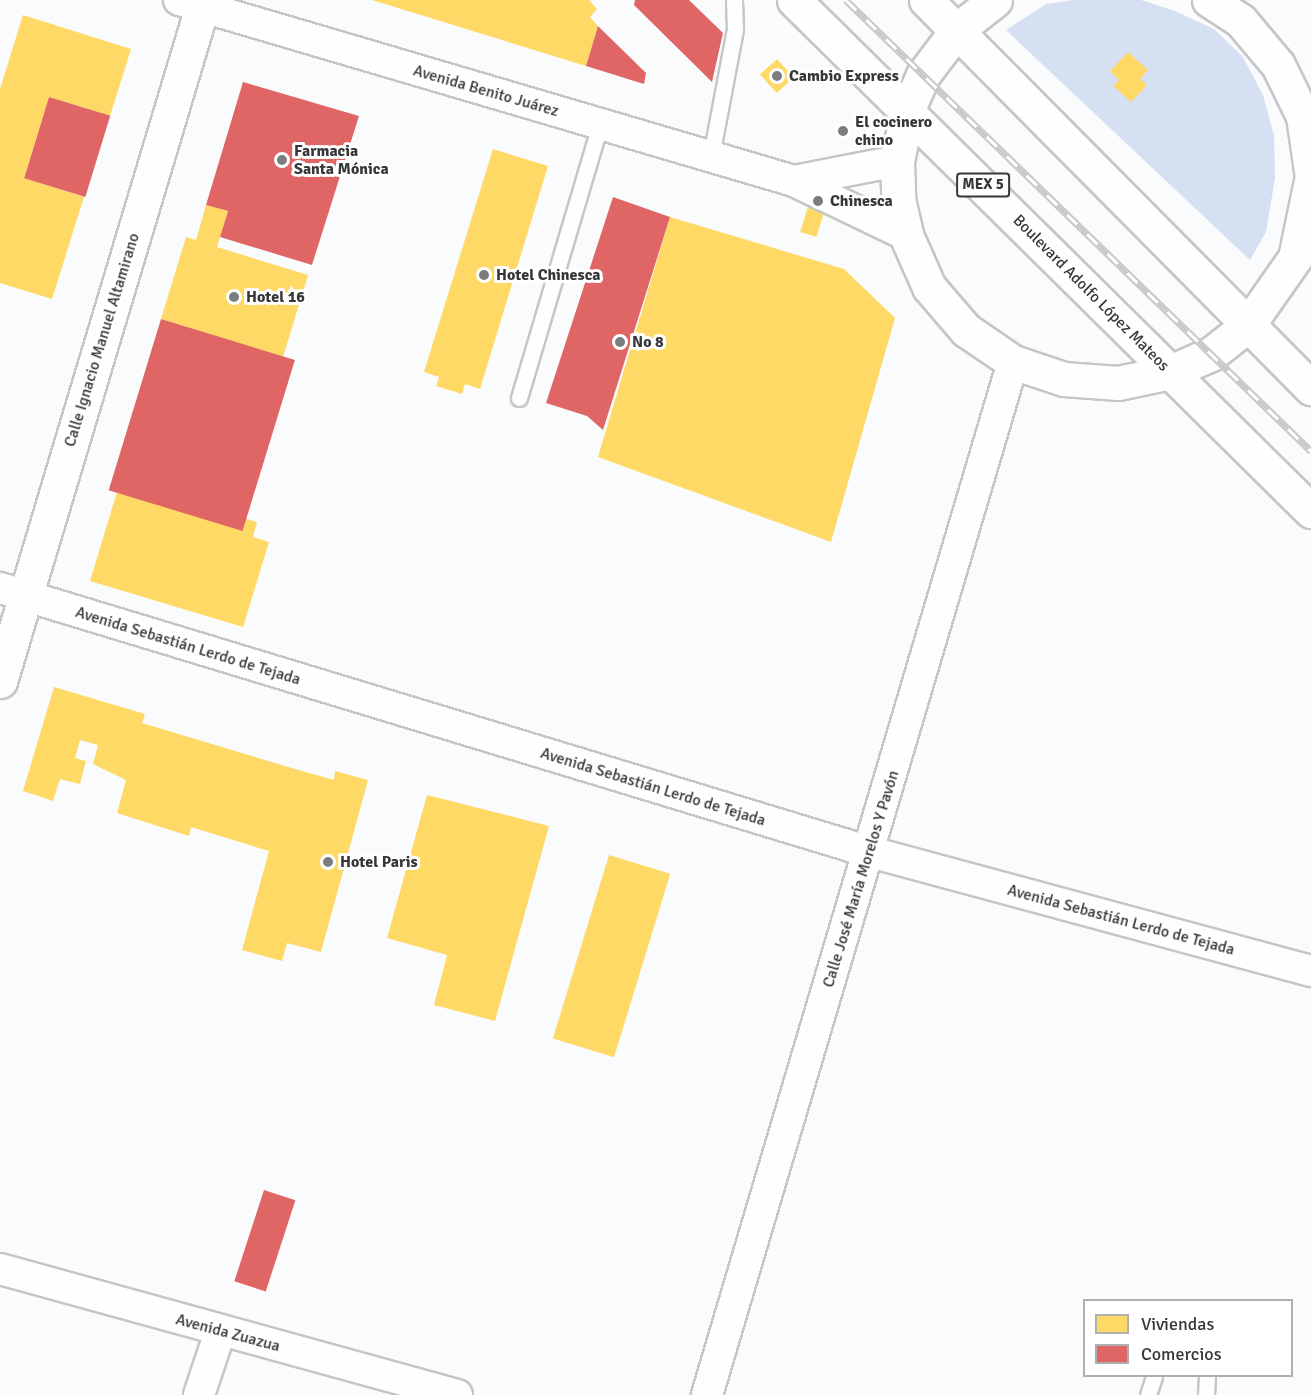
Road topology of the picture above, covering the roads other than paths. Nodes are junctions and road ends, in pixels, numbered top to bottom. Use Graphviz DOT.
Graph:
graph roads {
  1 [pos="734,0"];
  2 [pos="794,0"];
  3 [pos="926,0"];
  4 [pos="995,0"];
  5 [pos="1209,0"];
  6 [pos="195,2"];
  7 [pos="957,30"];
  8 [pos="908,109"];
  9 [pos="1307,117"];
  10 [pos="600,124"];
  11 [pos="711,156"];
  12 [pos="897,161"];
  13 [pos="1311,171"];
  14 [pos="794,181"];
  15 [pos="1311,181"];
  16 [pos="906,236"];
  17 [pos="1248,326"];
  18 [pos="1013,362"];
  19 [pos="1170,372"];
  20 [pos="1311,388"];
  21 [pos="519,398"];
  22 [pos="1311,511"];
  23 [pos="13,592"];
  24 [pos="0,681"];
  25 [pos="870,852"];
  26 [pos="1311,971"];
  27 [pos="0,1269"];
  28 [pos="220,1332"];
  29 [pos="1154,1377"];
  30 [pos="1208,1377"];
  31 [pos="199,1395"];
  32 [pos="457,1395"];
  33 [pos="707,1395"];
  34 [pos="1148,1395"];
  35 [pos="1206,1395"];
  1 -- 11 [label="lane"];
  2 -- 8 [label="main road, Boulevard Adolfo López Mateos / MEX 5"];
  3 -- 7 [label="main road"];
  4 -- 7 [label="main road"];
  5 -- 9 [label="main road"];
  6 -- 10 [label="street, Avenida Benito Juárez"];
  6 -- 23 [label="main road, Calle Ignacio Manuel Altamirano"];
  7 -- 8 [label="main road"];
  7 -- 17 [label="main road"];
  8 -- 12 [label="main road"];
  8 -- 19 [label="main road, Boulevard Adolfo López Mateos / MEX 5"];
  9 -- 13 [label="main road"];
  10 -- 11 [label="street, Avenida Benito Juárez"];
  10 -- 21 [label="lane"];
  11 -- 14 [label="street, Avenida Benito Juárez"];
  12 -- 14 [label="street, Avenida Benito Juárez"];
  12 -- 16 [label="main road"];
  14 -- 16 [label="street, Avenida Benito Juárez"];
  15 -- 17 [label="main road"];
  16 -- 18 [label="main road"];
  17 -- 19 [label="main road"];
  17 -- 20 [label="main road"];
  18 -- 19 [label="main road"];
  18 -- 25 [label="street, Calle José María Morelos Y Pavón"];
  19 -- 22 [label="main road, Boulevard Adolfo López Mateos / MEX 5"];
  23 -- 24 [label="main road, Calle Ignacio Manuel Altamirano"];
  23 -- 25 [label="street, Avenida Sebastián Lerdo de Tejada"];
  25 -- 26 [label="street, Avenida Sebastián Lerdo de Tejada"];
  25 -- 33 [label="street, Calle José María Morelos Y Pavón"];
  27 -- 28 [label="street, Avenida Zuazua"];
  28 -- 31 [label="street"];
  28 -- 32 [label="street, Avenida Zuazua"];
  29 -- 34 [label="lane"];
  30 -- 35 [label="lane"];
}
